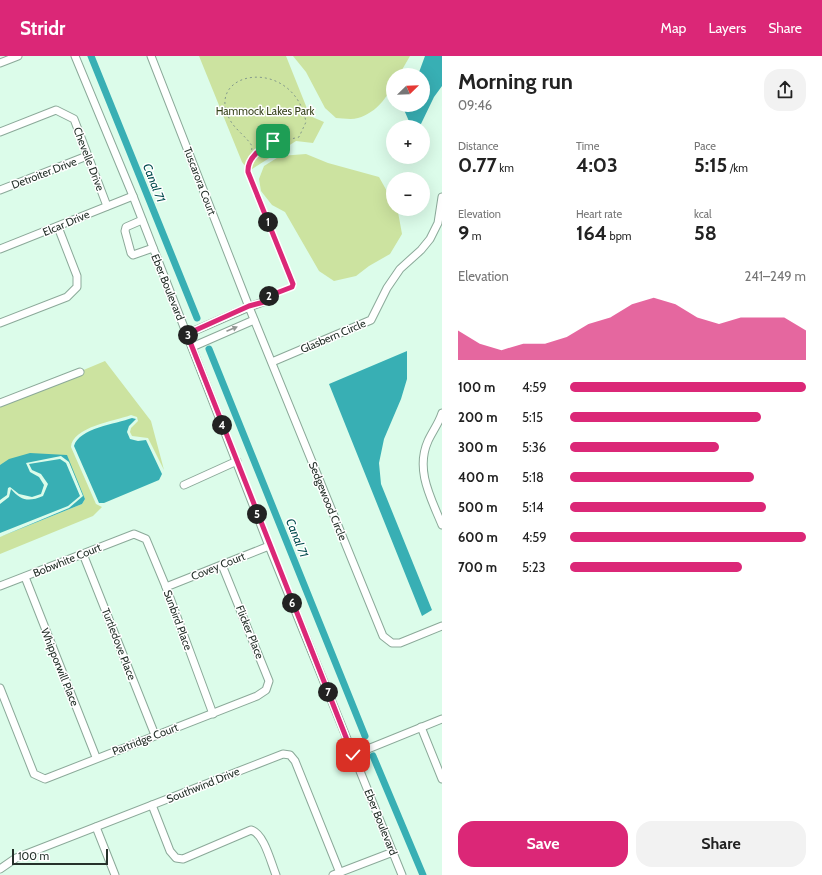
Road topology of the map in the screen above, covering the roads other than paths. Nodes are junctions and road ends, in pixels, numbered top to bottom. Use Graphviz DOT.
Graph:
graph roads {
  1 [pos="18,56"];
  2 [pos="75,56"];
  3 [pos="151,56"];
  4 [pos="0,63"];
  5 [pos="0,132"];
  6 [pos="88,156"];
  7 [pos="0,190"];
  8 [pos="133,196"];
  9 [pos="442,197"];
  10 [pos="107,206"];
  11 [pos="142,220"];
  12 [pos="58,227"];
  13 [pos="153,248"];
  14 [pos="0,249"];
  15 [pos="273,296"];
  16 [pos="249,306"];
  17 [pos="254,320"];
  18 [pos="0,323"];
  19 [pos="187,334"];
  20 [pos="192,347"];
  21 [pos="272,362"];
  22 [pos="80,372"];
  23 [pos="0,403"];
  24 [pos="442,413"];
  25 [pos="237,461"];
  26 [pos="184,485"];
  27 [pos="442,525"];
  28 [pos="134,534"];
  29 [pos="269,546"];
  30 [pos="83,554"];
  31 [pos="222,565"];
  32 [pos="24,577"];
  33 [pos="0,586"];
  34 [pos="166,586"];
  35 [pos="442,626"];
  36 [pos="0,688"];
  37 [pos="257,696"];
  38 [pos="213,714"];
  39 [pos="442,719"];
  40 [pos="421,727"];
  41 [pos="155,735"];
  42 [pos="353,755"];
  43 [pos="96,757"];
  44 [pos="442,779"];
  45 [pos="152,805"];
  46 [pos="96,827"];
  47 [pos="393,852"];
  48 [pos="0,869"];
  49 [pos="336,874"];
  50 [pos="115,875"];
  51 [pos="276,875"];
  52 [pos="402,875"];
  1 -- 4 [label="street"];
  2 -- 8 [label="street, Eber Boulevard"];
  3 -- 16 [label="street, Tuscarora Court"];
  5 -- 6 [label="street, Chevelle Drive"];
  6 -- 7 [label="street, Detroiter Drive"];
  6 -- 10 [label="street, Chevelle Drive"];
  8 -- 10 [label="street, Elcar Drive"];
  8 -- 11 [label="street, Eber Boulevard"];
  9 -- 21 [label="street, Glasbern Circle"];
  10 -- 12 [label="street, Elcar Drive"];
  11 -- 13 [label="street, Eber Boulevard"];
  11 -- 13 [label="street"];
  12 -- 14 [label="street, Elcar Drive"];
  12 -- 18 [label="street"];
  13 -- 19 [label="street, Eber Boulevard"];
  15 -- 16 [label="street"];
  16 -- 17 [label="street, Sedgewood Circle"];
  16 -- 19 [label="street"];
  20 -- 17 [label="street, one-way"];
  17 -- 21 [label="street, Sedgewood Circle"];
  19 -- 20 [label="street, Eber Boulevard"];
  20 -- 25 [label="street, Eber Boulevard"];
  21 -- 35 [label="street, Sedgewood Circle"];
  22 -- 23 [label="street"];
  24 -- 27 [label="street"];
  25 -- 26 [label="street"];
  25 -- 29 [label="street, Eber Boulevard"];
  28 -- 30 [label="street, Bobwhite Court"];
  28 -- 34 [label="street, Sunbird Place"];
  29 -- 31 [label="street, Covey Court"];
  29 -- 42 [label="street, Eber Boulevard"];
  30 -- 32 [label="street, Bobwhite Court"];
  30 -- 41 [label="street, Turtledove Place"];
  31 -- 34 [label="street, Covey Court"];
  31 -- 37 [label="street, Flicker Place"];
  32 -- 33 [label="street, Bobwhite Court"];
  32 -- 43 [label="street, Whipporwill Place"];
  34 -- 38 [label="street, Sunbird Place"];
  36 -- 43 [label="street, Partridge Court"];
  37 -- 38 [label="street, Partridge Court"];
  38 -- 41 [label="street, Partridge Court"];
  39 -- 40 [label="street"];
  40 -- 42 [label="street"];
  40 -- 44 [label="street"];
  41 -- 43 [label="street, Partridge Court"];
  42 -- 47 [label="street, Eber Boulevard"];
  45 -- 46 [label="street, Southwind Drive"];
  45 -- 49 [label="street, Southwind Drive"];
  45 -- 51 [label="street"];
  46 -- 48 [label="street, Southwind Drive"];
  46 -- 50 [label="street"];
  47 -- 49 [label="street"];
  47 -- 52 [label="street, Eber Boulevard"];
}
